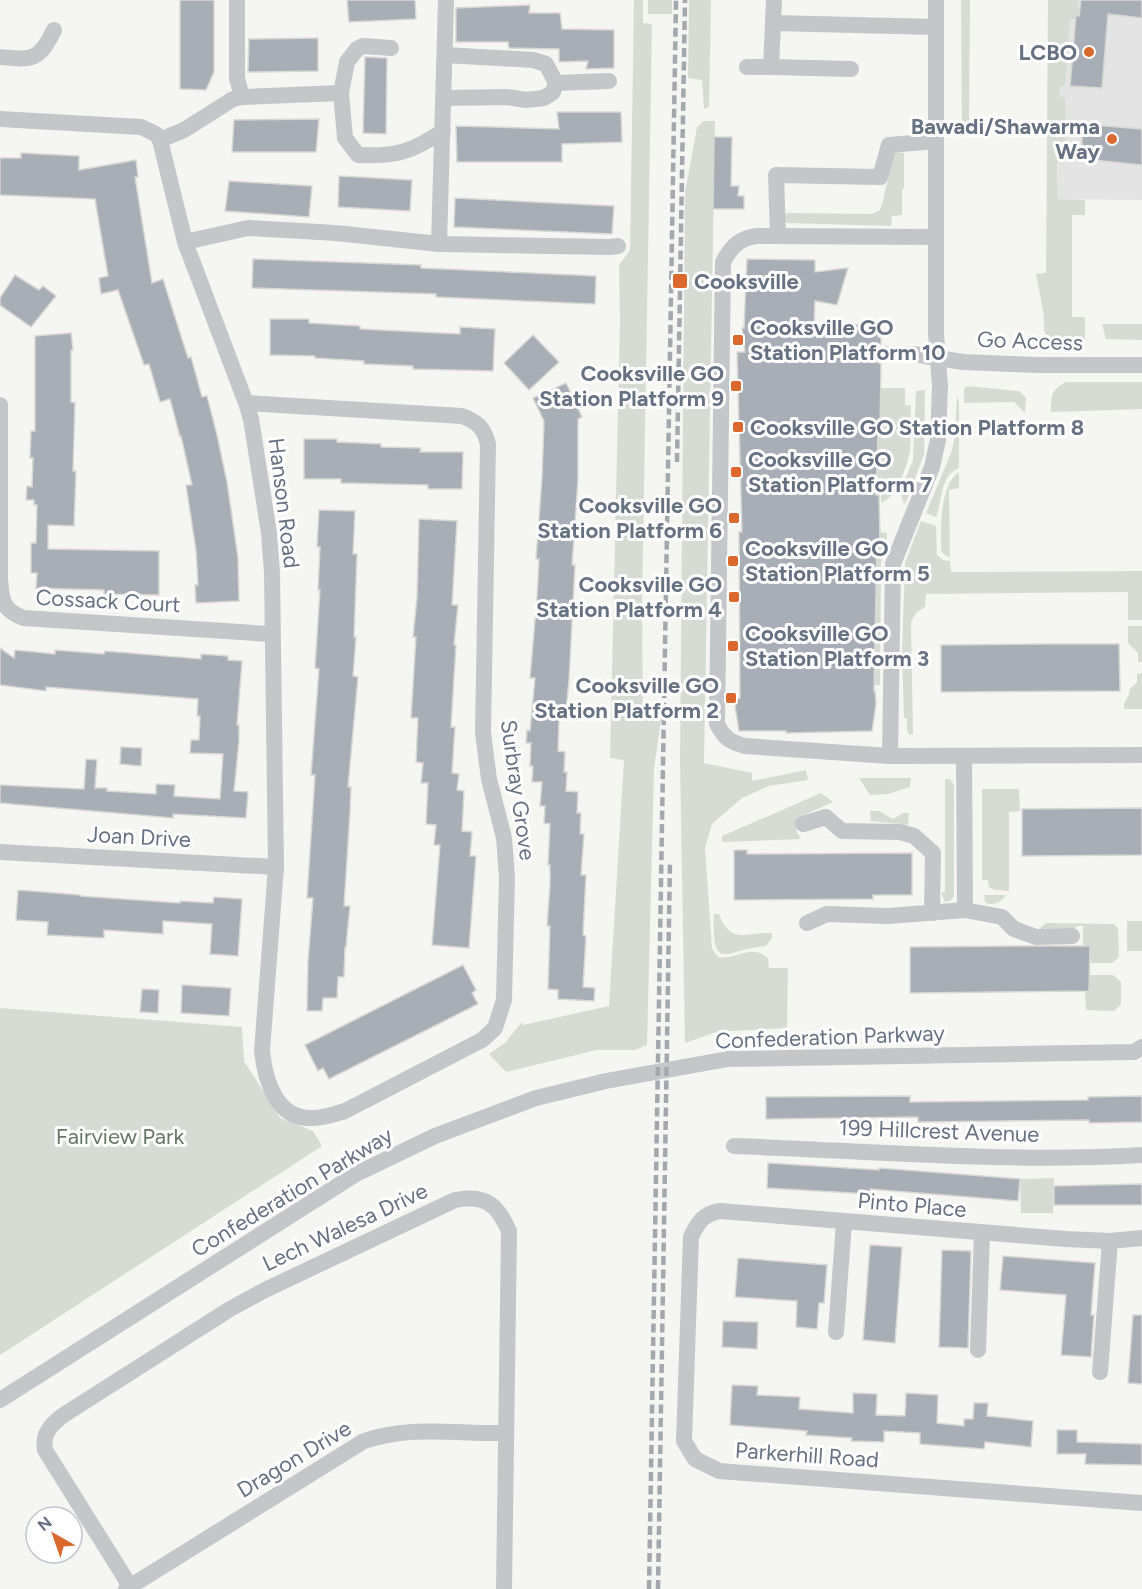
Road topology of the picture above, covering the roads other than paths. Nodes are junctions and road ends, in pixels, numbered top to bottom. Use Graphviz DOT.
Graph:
graph roads {
  1 [pos="237,0"];
  2 [pos="447,0"];
  3 [pos="774,0"];
  4 [pos="936,0"];
  5 [pos="773,23"];
  6 [pos="936,27"];
  7 [pos="54,30"];
  8 [pos="391,48"];
  9 [pos="445,55"];
  10 [pos="0,57"];
  11 [pos="747,67"];
  12 [pos="771,67"];
  13 [pos="851,69"];
  14 [pos="609,81"];
  15 [pos="556,83"];
  16 [pos="341,93"];
  17 [pos="242,97"];
  18 [pos="444,98"];
  19 [pos="0,118"];
  20 [pos="443,131"];
  21 [pos="160,140"];
  22 [pos="936,141"];
  23 [pos="777,236"];
  24 [pos="936,237"];
  25 [pos="185,242"];
  26 [pos="439,244"];
  27 [pos="618,246"];
  28 [pos="881,354"];
  29 [pos="938,358"];
  30 [pos="1142,365"];
  31 [pos="246,403"];
  32 [pos="0,405"];
  33 [pos="271,633"];
  34 [pos="1142,754"];
  35 [pos="890,756"];
  36 [pos="964,756"];
  37 [pos="803,824"];
  38 [pos="0,852"];
  39 [pos="276,867"];
  40 [pos="965,910"];
  41 [pos="932,913"];
  42 [pos="807,923"];
  43 [pos="1072,936"];
  44 [pos="262,1050"];
  45 [pos="1139,1052"];
  46 [pos="734,1146"];
  47 [pos="1142,1155"];
  48 [pos="843,1222"];
  49 [pos="982,1233"];
  50 [pos="691,1237"];
  51 [pos="1142,1238"];
  52 [pos="1110,1240"];
  53 [pos="836,1332"];
  54 [pos="978,1350"];
  55 [pos="1100,1372"];
  56 [pos="0,1400"];
  57 [pos="506,1433"];
  58 [pos="1142,1503"];
  59 [pos="128,1588"];
  60 [pos="504,1589"];
  1 -- 17 [label="street"];
  2 -- 9 [label="street"];
  3 -- 5 [label="street"];
  4 -- 6 [label="street"];
  5 -- 6 [label="street"];
  5 -- 12 [label="street"];
  6 -- 22 [label="street"];
  7 -- 10 [label="street"];
  8 -- 16 [label="street"];
  9 -- 15 [label="street"];
  9 -- 18 [label="street"];
  11 -- 12 [label="street"];
  12 -- 13 [label="street"];
  14 -- 15 [label="street"];
  15 -- 18 [label="street"];
  16 -- 17 [label="street"];
  16 -- 20 [label="street"];
  17 -- 21 [label="street"];
  18 -- 20 [label="street"];
  19 -- 21 [label="street"];
  20 -- 26 [label="street"];
  21 -- 25 [label="street, Hanson Road"];
  22 -- 23 [label="street"];
  22 -- 24 [label="street"];
  23 -- 24 [label="street"];
  23 -- 35 [label="street"];
  24 -- 29 [label="street"];
  25 -- 26 [label="street"];
  25 -- 31 [label="street, Hanson Road"];
  26 -- 27 [label="street"];
  28 -- 29 [label="street, Go Access"];
  29 -- 30 [label="street, Go Access"];
  29 -- 35 [label="street"];
  31 -- 33 [label="street, Hanson Road"];
  31 -- 44 [label="street, Surbray Grove"];
  32 -- 33 [label="street, Cossack Court"];
  33 -- 39 [label="street, Hanson Road"];
  34 -- 36 [label="street"];
  35 -- 36 [label="street"];
  36 -- 40 [label="street"];
  37 -- 41 [label="street"];
  38 -- 39 [label="street, Joan Drive"];
  39 -- 44 [label="street, Hanson Road"];
  40 -- 41 [label="street"];
  40 -- 43 [label="street"];
  41 -- 42 [label="street"];
  45 -- 56 [label="street, Confederation Parkway"];
  46 -- 47 [label="street, 199 Hillcrest Avenue"];
  48 -- 49 [label="street, Pinto Place"];
  48 -- 50 [label="street, Pinto Place"];
  48 -- 53 [label="street"];
  49 -- 52 [label="street, Pinto Place"];
  49 -- 54 [label="street"];
  50 -- 58 [label="street, Parkerhill Road"];
  51 -- 52 [label="street, Pinto Place"];
  52 -- 55 [label="street"];
  57 -- 59 [label="street, Dragon Drive"];
  57 -- 59 [label="street, Lech Walesa Drive"];
  57 -- 60 [label="street, Lech Walesa Drive"];
}
